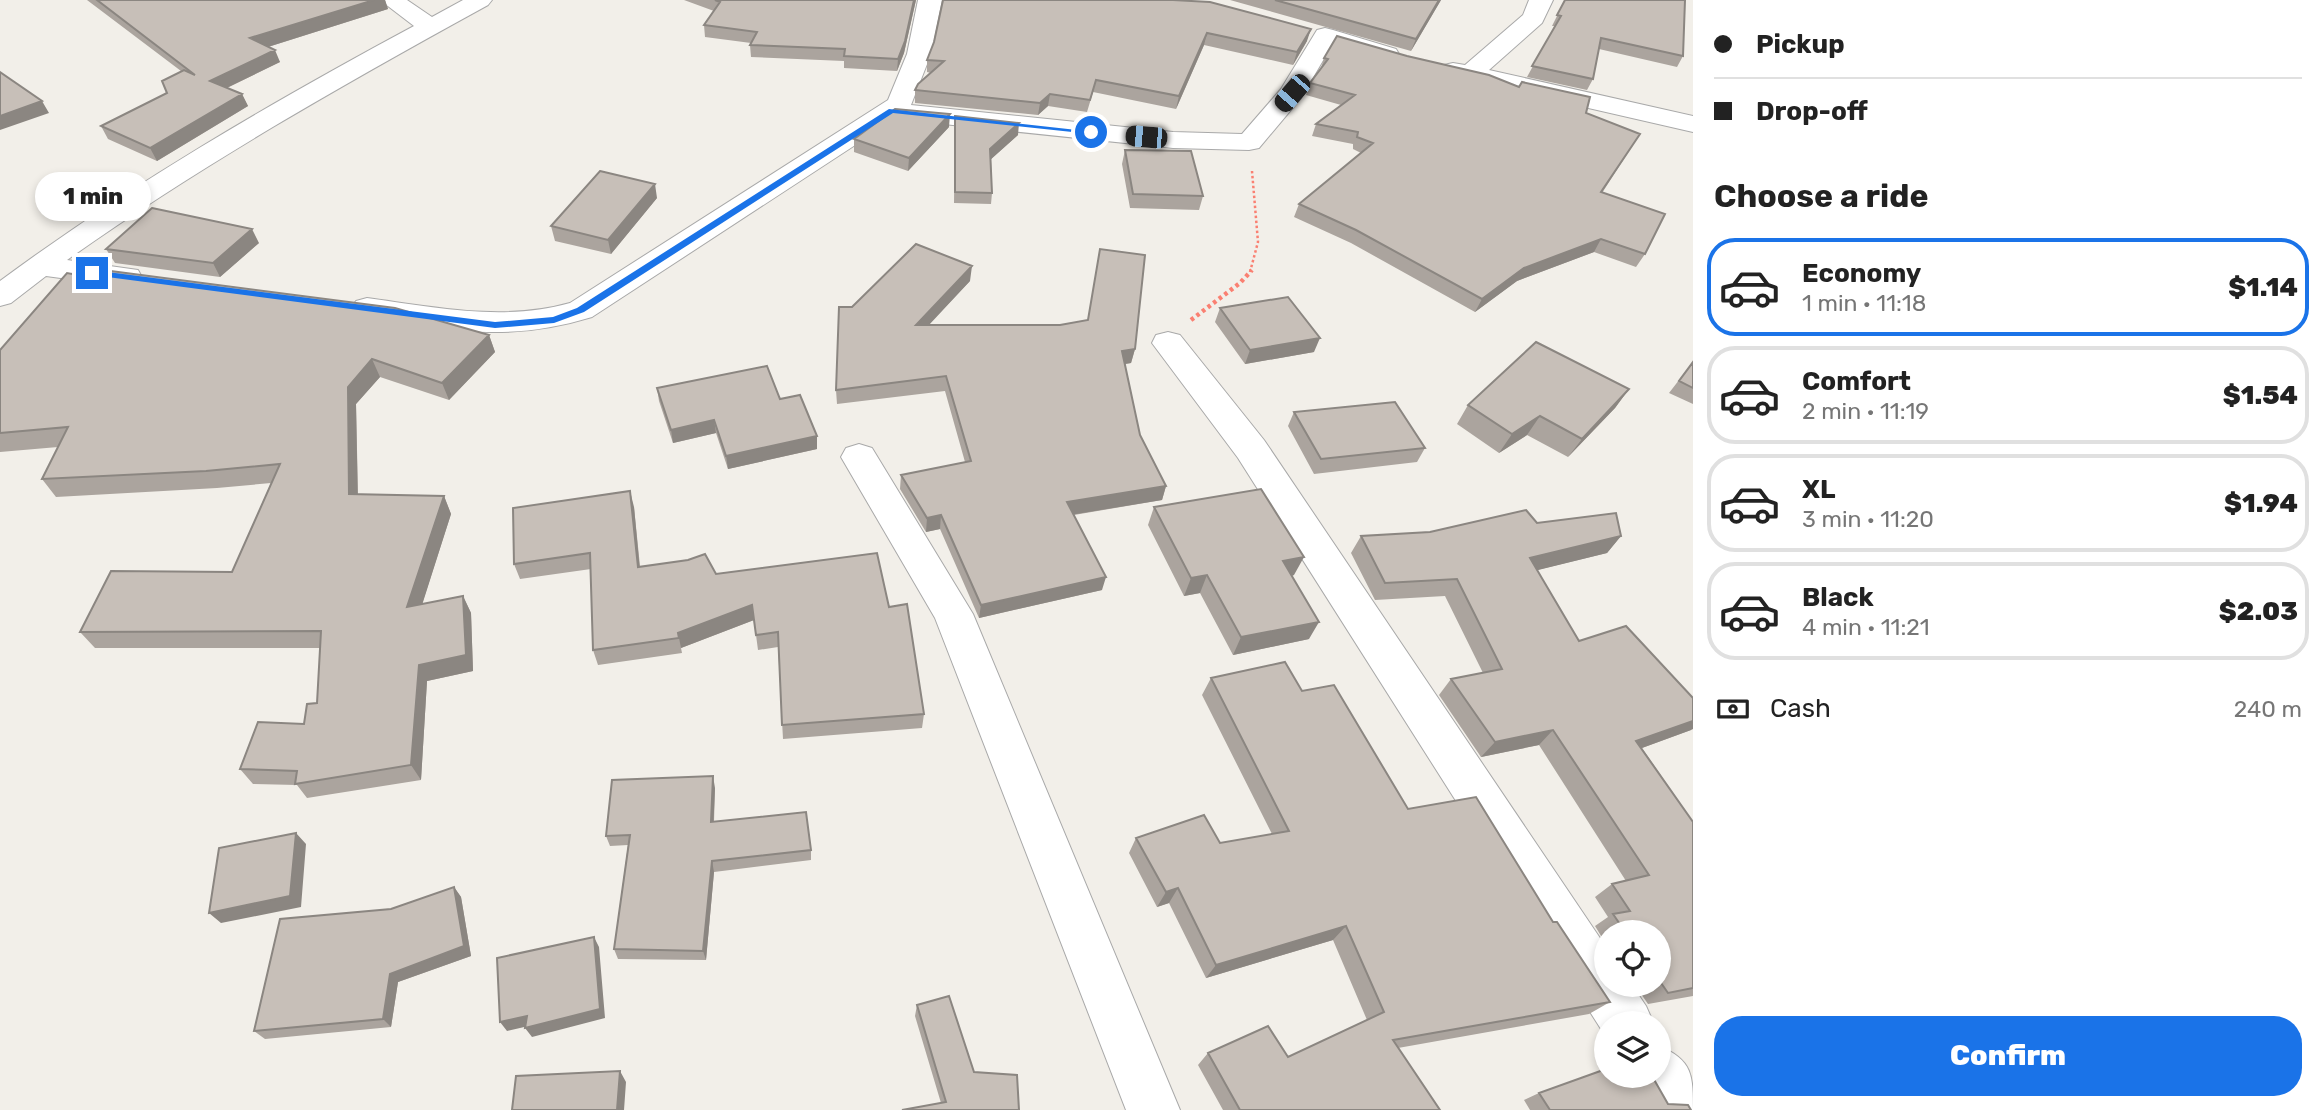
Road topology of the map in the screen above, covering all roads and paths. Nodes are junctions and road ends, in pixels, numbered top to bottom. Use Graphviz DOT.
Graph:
graph roads {
  1 [pos="392,0"];
  2 [pos="480,0"];
  3 [pos="930,0"];
  4 [pos="1541,0"];
  5 [pos="431,27"];
  6 [pos="1471,74"];
  7 [pos="891,111"];
  8 [pos="1693,124"];
  9 [pos="1249,142"];
  10 [pos="39,266"];
  11 [pos="149,280"];
  12 [pos="3,287"];
  13 [pos="343,305"];
  14 [pos="1168,343"];
  15 [pos="859,457"];
  16 [pos="1619,1011"];
  17 [pos="1670,1088"];
  18 [pos="1153,1110"];
  19 [pos="1684,1110"];
  1 -- 5 [label="street"];
  2 -- 5 [label="street"];
  3 -- 7 [label="street"];
  4 -- 6 [label="street"];
  5 -- 10 [label="street"];
  6 -- 8 [label="street"];
  6 -- 9 [label="street"];
  7 -- 9 [label="street"];
  7 -- 13 [label="street"];
  9 -- 14 [label="path"];
  10 -- 11 [label="street"];
  10 -- 12 [label="street"];
  14 -- 16 [label="street"];
  15 -- 18 [label="street"];
  17 -- 19 [label="street"];
}
